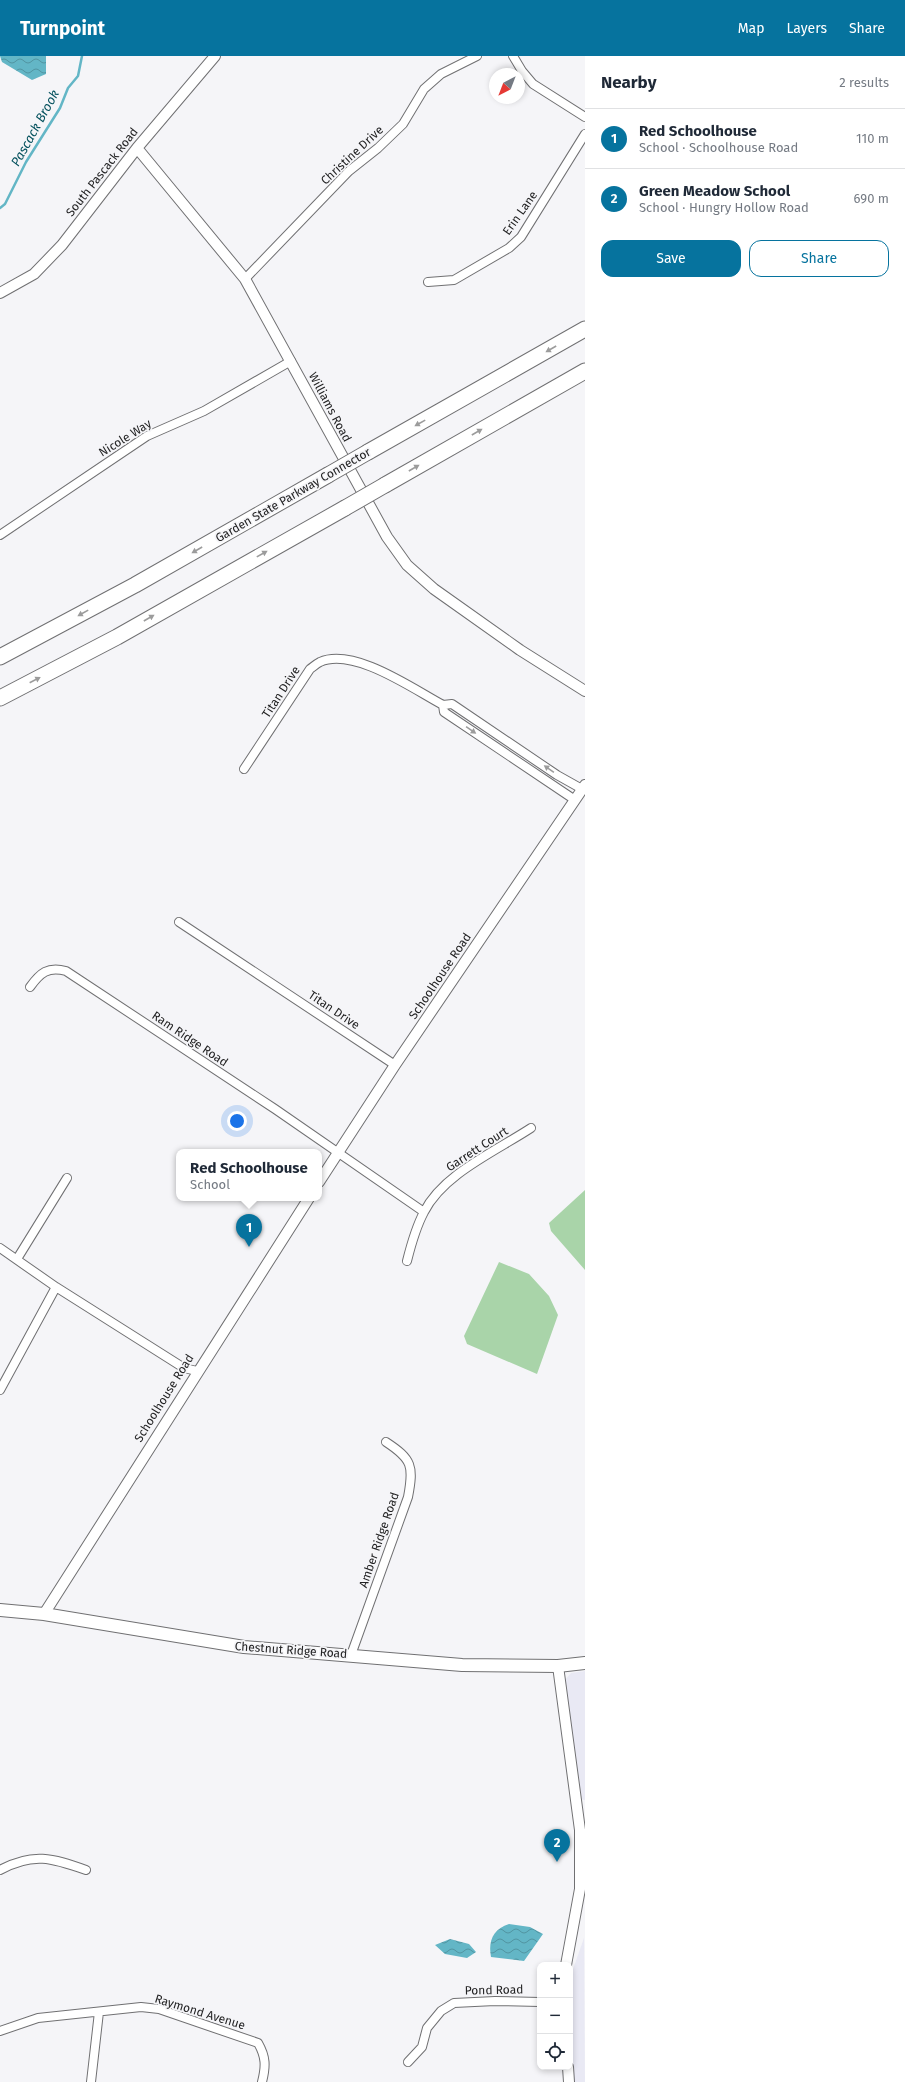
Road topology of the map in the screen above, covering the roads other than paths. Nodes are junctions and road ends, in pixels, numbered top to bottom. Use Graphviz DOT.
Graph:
graph roads {
  1 [pos="215,56"];
  2 [pos="477,56"];
  3 [pos="513,56"];
  4 [pos="585,117"];
  5 [pos="585,134"];
  6 [pos="137,148"];
  7 [pos="245,279"];
  8 [pos="428,282"];
  9 [pos="0,293"];
  10 [pos="585,329"];
  11 [pos="291,361"];
  12 [pos="585,371"];
  13 [pos="0,535"];
  14 [pos="0,657"];
  15 [pos="585,690"];
  16 [pos="0,698"];
  17 [pos="443,705"];
  18 [pos="244,769"];
  19 [pos="584,787"];
  20 [pos="575,800"];
  21 [pos="179,922"];
  22 [pos="30,987"];
  23 [pos="395,1066"];
  24 [pos="531,1128"];
  25 [pos="337,1154"];
  26 [pos="322,1177"];
  27 [pos="67,1178"];
  28 [pos="307,1201"];
  29 [pos="424,1212"];
  30 [pos="0,1248"];
  31 [pos="17,1259"];
  32 [pos="407,1261"];
  33 [pos="56,1287"];
  34 [pos="197,1371"];
  35 [pos="0,1390"];
  36 [pos="386,1442"];
  37 [pos="0,1610"];
  38 [pos="44,1614"];
  39 [pos="351,1655"];
  40 [pos="585,1663"];
  41 [pos="558,1666"];
  42 [pos="0,1870"];
  43 [pos="86,1870"];
  44 [pos="567,1962"];
  45 [pos="537,2002"];
  46 [pos="99,2012"];
  47 [pos="0,2031"];
  48 [pos="408,2062"];
  49 [pos="568,2070"];
  50 [pos="91,2082"];
  51 [pos="262,2082"];
  52 [pos="569,2082"];
  1 -- 6 [label="street, South Pascack Road"];
  2 -- 7 [label="street, Christine Drive"];
  3 -- 4 [label="street"];
  5 -- 8 [label="street, Erin Lane"];
  6 -- 7 [label="street, Williams Road"];
  6 -- 9 [label="street, South Pascack Road"];
  7 -- 11 [label="street, Williams Road"];
  10 -- 14 [label="highway, Garden State Parkway Connector, one-way, bridge"];
  11 -- 13 [label="street, Nicole Way"];
  11 -- 15 [label="street, Williams Road"];
  16 -- 12 [label="highway, one-way, bridge"];
  17 -- 18 [label="street, Titan Drive"];
  19 -- 17 [label="street, Titan Drive, one-way"];
  17 -- 20 [label="street, Titan Drive, one-way"];
  19 -- 20 [label="street, Schoolhouse Road"];
  20 -- 23 [label="street, Schoolhouse Road"];
  21 -- 23 [label="street, Titan Drive"];
  22 -- 25 [label="street, Ram Ridge Road"];
  23 -- 25 [label="street, Schoolhouse Road"];
  24 -- 29 [label="street, Garrett Court"];
  25 -- 26 [label="street, Schoolhouse Road"];
  25 -- 29 [label="street"];
  27 -- 31 [label="street"];
  28 -- 34 [label="street, Schoolhouse Road"];
  29 -- 32 [label="street, Garrett Court"];
  30 -- 31 [label="street"];
  31 -- 33 [label="street"];
  33 -- 34 [label="street"];
  33 -- 35 [label="street"];
  34 -- 38 [label="street, Schoolhouse Road"];
  36 -- 39 [label="street, Amber Ridge Road"];
  37 -- 38 [label="main road, Chestnut Ridge Road"];
  38 -- 39 [label="main road, Chestnut Ridge Road"];
  39 -- 41 [label="main road, Chestnut Ridge Road"];
  40 -- 41 [label="main road, Chestnut Ridge Road"];
  41 -- 44 [label="street"];
  42 -- 43 [label="street"];
  45 -- 48 [label="street, Pond Road"];
  46 -- 47 [label="street, Raymond Avenue"];
  46 -- 50 [label="street"];
  46 -- 51 [label="street, Raymond Avenue"];
  49 -- 52 [label="street"];
}
